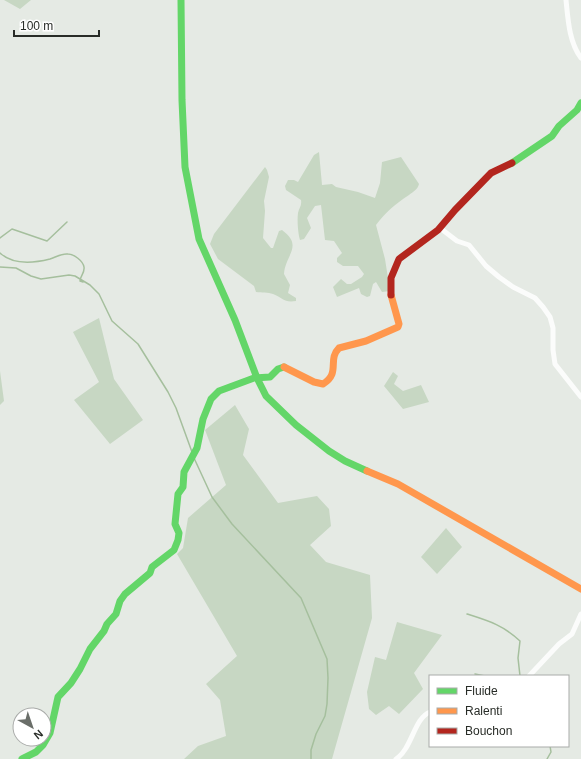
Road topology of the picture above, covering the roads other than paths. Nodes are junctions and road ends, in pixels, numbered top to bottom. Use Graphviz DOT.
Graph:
graph roads {
  1 [pos="181,0"];
  2 [pos="566,0"];
  3 [pos="581,58"];
  4 [pos="581,103"];
  5 [pos="440,228"];
  6 [pos="257,378"];
  7 [pos="581,397"];
  8 [pos="581,589"];
  9 [pos="581,614"];
  10 [pos="531,675"];
  11 [pos="429,713"];
  12 [pos="34,756"];
  13 [pos="22,759"];
  14 [pos="396,759"];
  1 -- 6 [label="street"];
  2 -- 3 [label="street"];
  4 -- 5 [label="street"];
  5 -- 6 [label="street"];
  5 -- 7 [label="street"];
  6 -- 8 [label="street"];
  6 -- 12 [label="street"];
  9 -- 10 [label="street"];
  11 -- 14 [label="street"];
  12 -- 13 [label="street"];
}
